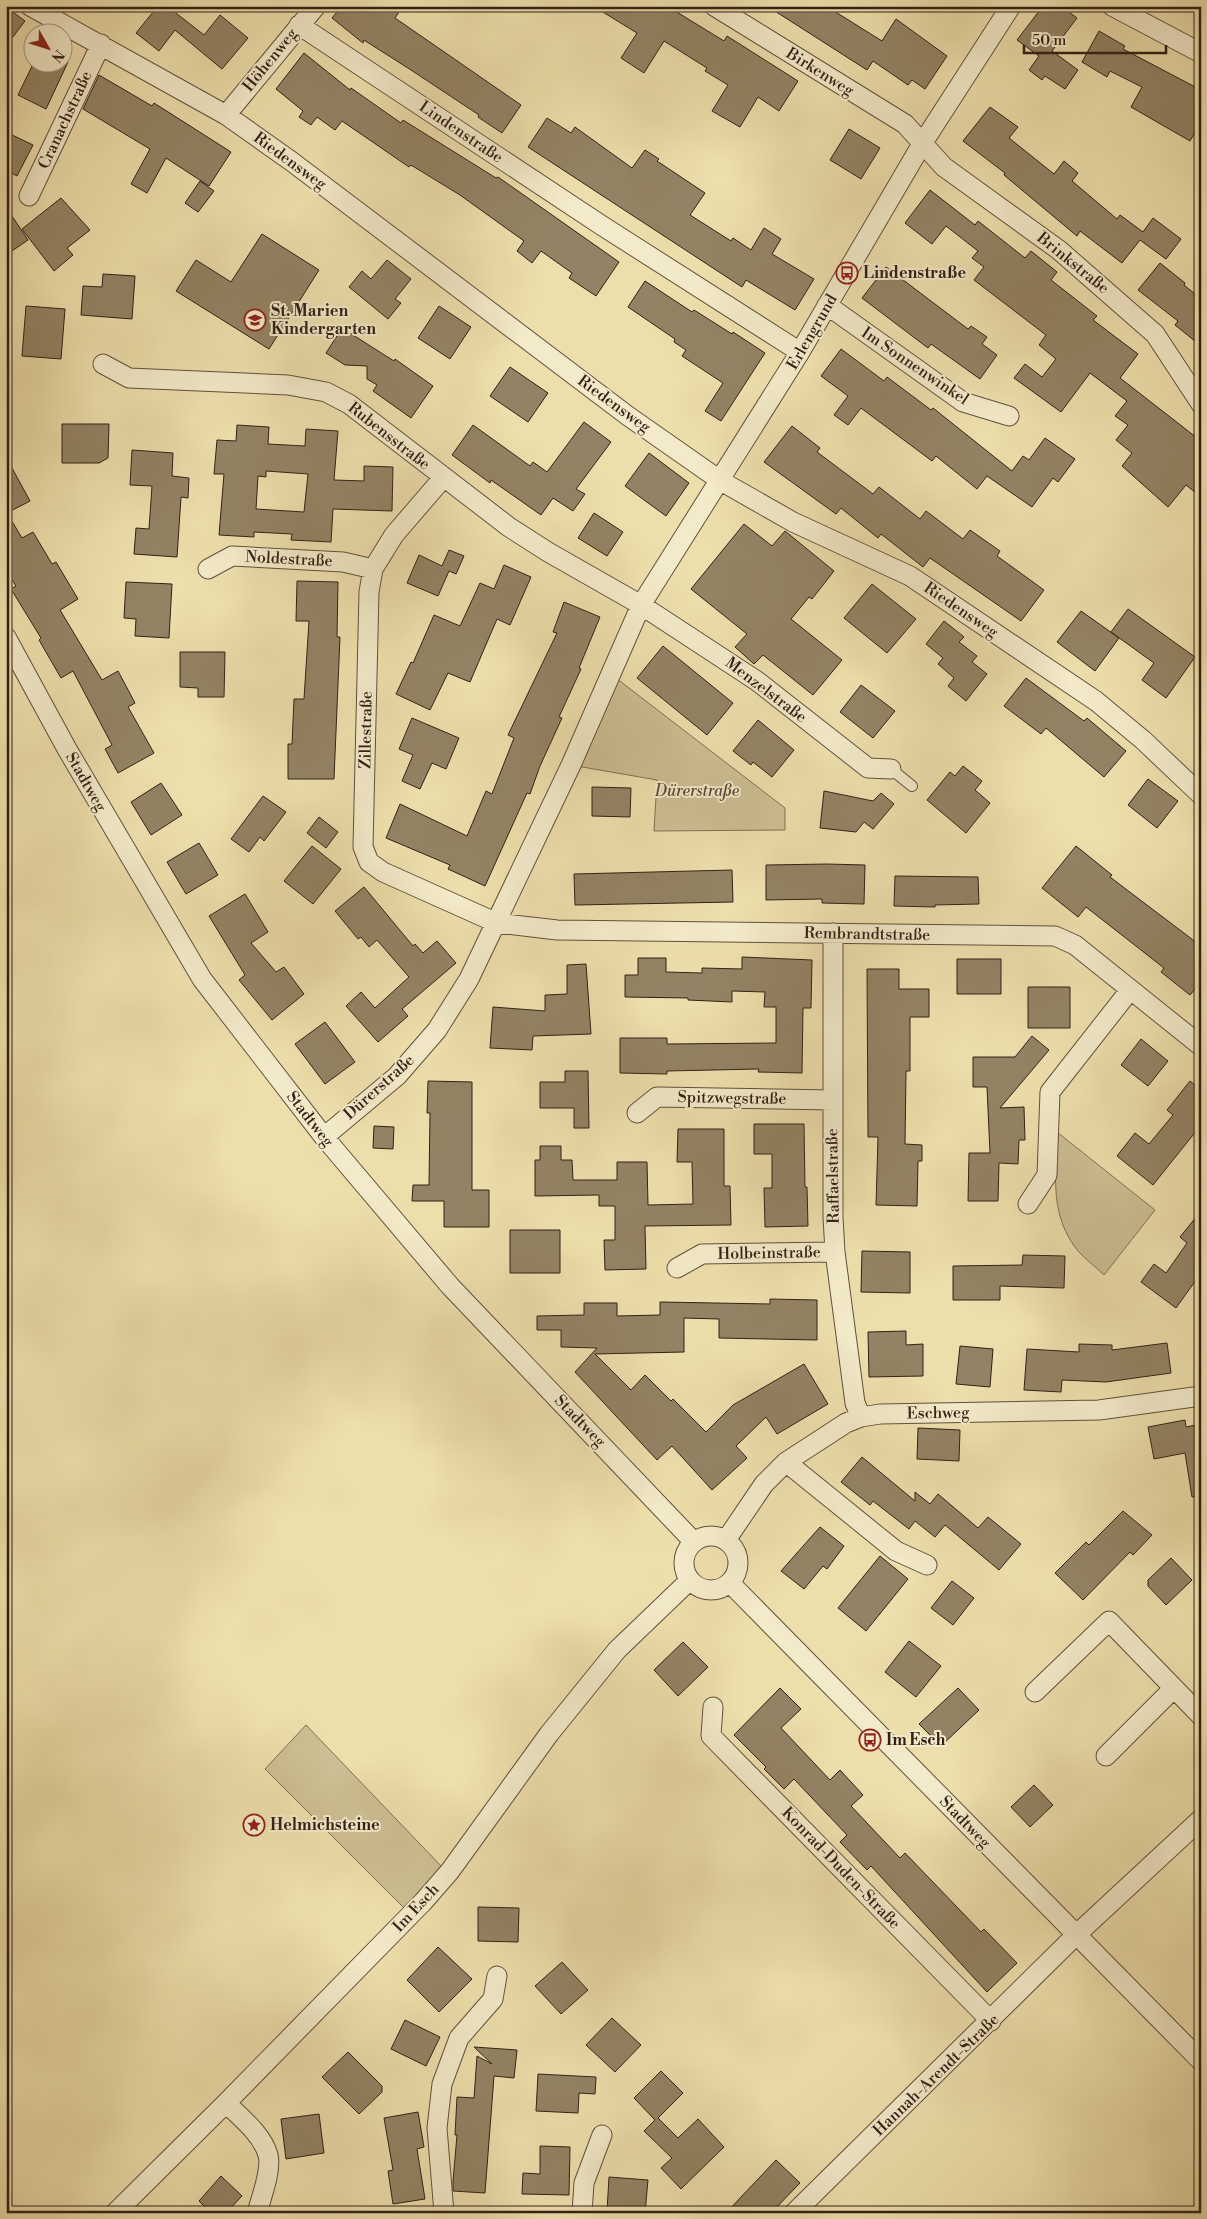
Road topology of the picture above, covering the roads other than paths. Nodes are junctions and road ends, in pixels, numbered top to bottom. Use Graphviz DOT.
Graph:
graph roads {
  1 [pos="30,6"];
  2 [pos="316,6"];
  3 [pos="714,6"];
  4 [pos="1011,6"];
  5 [pos="1112,6"];
  6 [pos="299,25"];
  7 [pos="101,44"];
  8 [pos="1201,53"];
  9 [pos="226,115"];
  10 [pos="922,144"];
  11 [pos="29,196"];
  12 [pos="827,305"];
  13 [pos="800,352"];
  14 [pos="103,364"];
  15 [pos="1201,404"];
  16 [pos="1009,416"];
  17 [pos="443,478"];
  18 [pos="721,482"];
  19 [pos="208,569"];
  20 [pos="373,569"];
  21 [pos="642,604"];
  22 [pos="6,637"];
  23 [pos="891,769"];
  24 [pos="912,786"];
  25 [pos="1201,795"];
  26 [pos="497,922"];
  27 [pos="832,933"];
  28 [pos="1130,990"];
  29 [pos="1201,1046"];
  30 [pos="833,1100"];
  31 [pos="637,1113"];
  32 [pos="324,1137"];
  33 [pos="1028,1204"];
  34 [pos="835,1252"];
  35 [pos="677,1268"];
  36 [pos="1201,1396"];
  37 [pos="861,1417"];
  38 [pos="786,1462"];
  39 [pos="726,1540"];
  40 [pos="694,1542"];
  41 [pos="927,1565"];
  42 [pos="690,1580"];
  43 [pos="730,1583"];
  44 [pos="1174,1688"];
  45 [pos="1035,1692"];
  46 [pos="713,1707"];
  47 [pos="1201,1716"];
  48 [pos="1106,1756"];
  49 [pos="1201,1819"];
  50 [pos="1076,1936"];
  51 [pos="497,1976"];
  52 [pos="991,2021"];
  53 [pos="1201,2061"];
  54 [pos="226,2103"];
  55 [pos="602,2135"];
  56 [pos="115,2213"];
  57 [pos="257,2213"];
  58 [pos="444,2213"];
  59 [pos="582,2213"];
  60 [pos="794,2213"];
  1 -- 7 [label="street, Riedensweg"];
  2 -- 6 [label="street, Höhenweg"];
  3 -- 10 [label="street, Birkenweg"];
  4 -- 10 [label="street, Erlengrund"];
  5 -- 8 [label="street"];
  6 -- 9 [label="street, Höhenweg"];
  6 -- 13 [label="street, Lindenstraße"];
  7 -- 9 [label="street, Riedensweg"];
  7 -- 11 [label="street, Cranachstraße"];
  9 -- 18 [label="street, Riedensweg"];
  10 -- 12 [label="street, Erlengrund"];
  10 -- 15 [label="street, Brinkstraße"];
  12 -- 13 [label="street, Erlengrund"];
  12 -- 16 [label="street, Im Sonnenwinkel"];
  13 -- 18 [label="street, Erlengrund"];
  14 -- 17 [label="street, Rubensstraße"];
  17 -- 20 [label="street, Zillestraße"];
  17 -- 21 [label="street, Rubensstraße"];
  18 -- 21 [label="street, Erlengrund"];
  18 -- 25 [label="street, Riedensweg"];
  19 -- 20 [label="street, Noldestraße"];
  20 -- 26 [label="street, Zillestraße"];
  21 -- 23 [label="street, Menzelstraße"];
  21 -- 26 [label="street, Dürerstraße"];
  22 -- 32 [label="street, Stadtweg"];
  23 -- 24 [label="lane"];
  26 -- 27 [label="street, Rembrandtstraße"];
  26 -- 32 [label="street, Dürerstraße"];
  27 -- 28 [label="street, Rembrandtstraße"];
  27 -- 30 [label="street, Raffaelstraße"];
  28 -- 29 [label="street, Rembrandtstraße"];
  28 -- 33 [label="street"];
  30 -- 31 [label="street, Spitzwegstraße"];
  30 -- 34 [label="street, Raffaelstraße"];
  32 -- 40 [label="street, Stadtweg"];
  34 -- 35 [label="street, Holbeinstraße"];
  34 -- 37 [label="street, Raffaelstraße"];
  36 -- 37 [label="street, Eschweg"];
  37 -- 38 [label="street, Eschweg"];
  38 -- 39 [label="street, Eschweg"];
  38 -- 41 [label="street"];
  39 -- 40 [label="street"];
  39 -- 43 [label="street"];
  40 -- 42 [label="street"];
  42 -- 43 [label="street"];
  42 -- 54 [label="street, Im Esch"];
  43 -- 50 [label="street, Stadtweg"];
  44 -- 45 [label="street"];
  44 -- 47 [label="street"];
  44 -- 48 [label="street"];
  46 -- 52 [label="street, Konrad-Duden-Straße"];
  49 -- 50 [label="street, Hannah-Arendt-Straße"];
  50 -- 52 [label="street, Hannah-Arendt-Straße"];
  50 -- 53 [label="street, Stadtweg"];
  51 -- 58 [label="street"];
  52 -- 60 [label="street, Hannah-Arendt-Straße"];
  54 -- 56 [label="street, Im Esch"];
  54 -- 57 [label="street"];
  55 -- 59 [label="street"];
}
